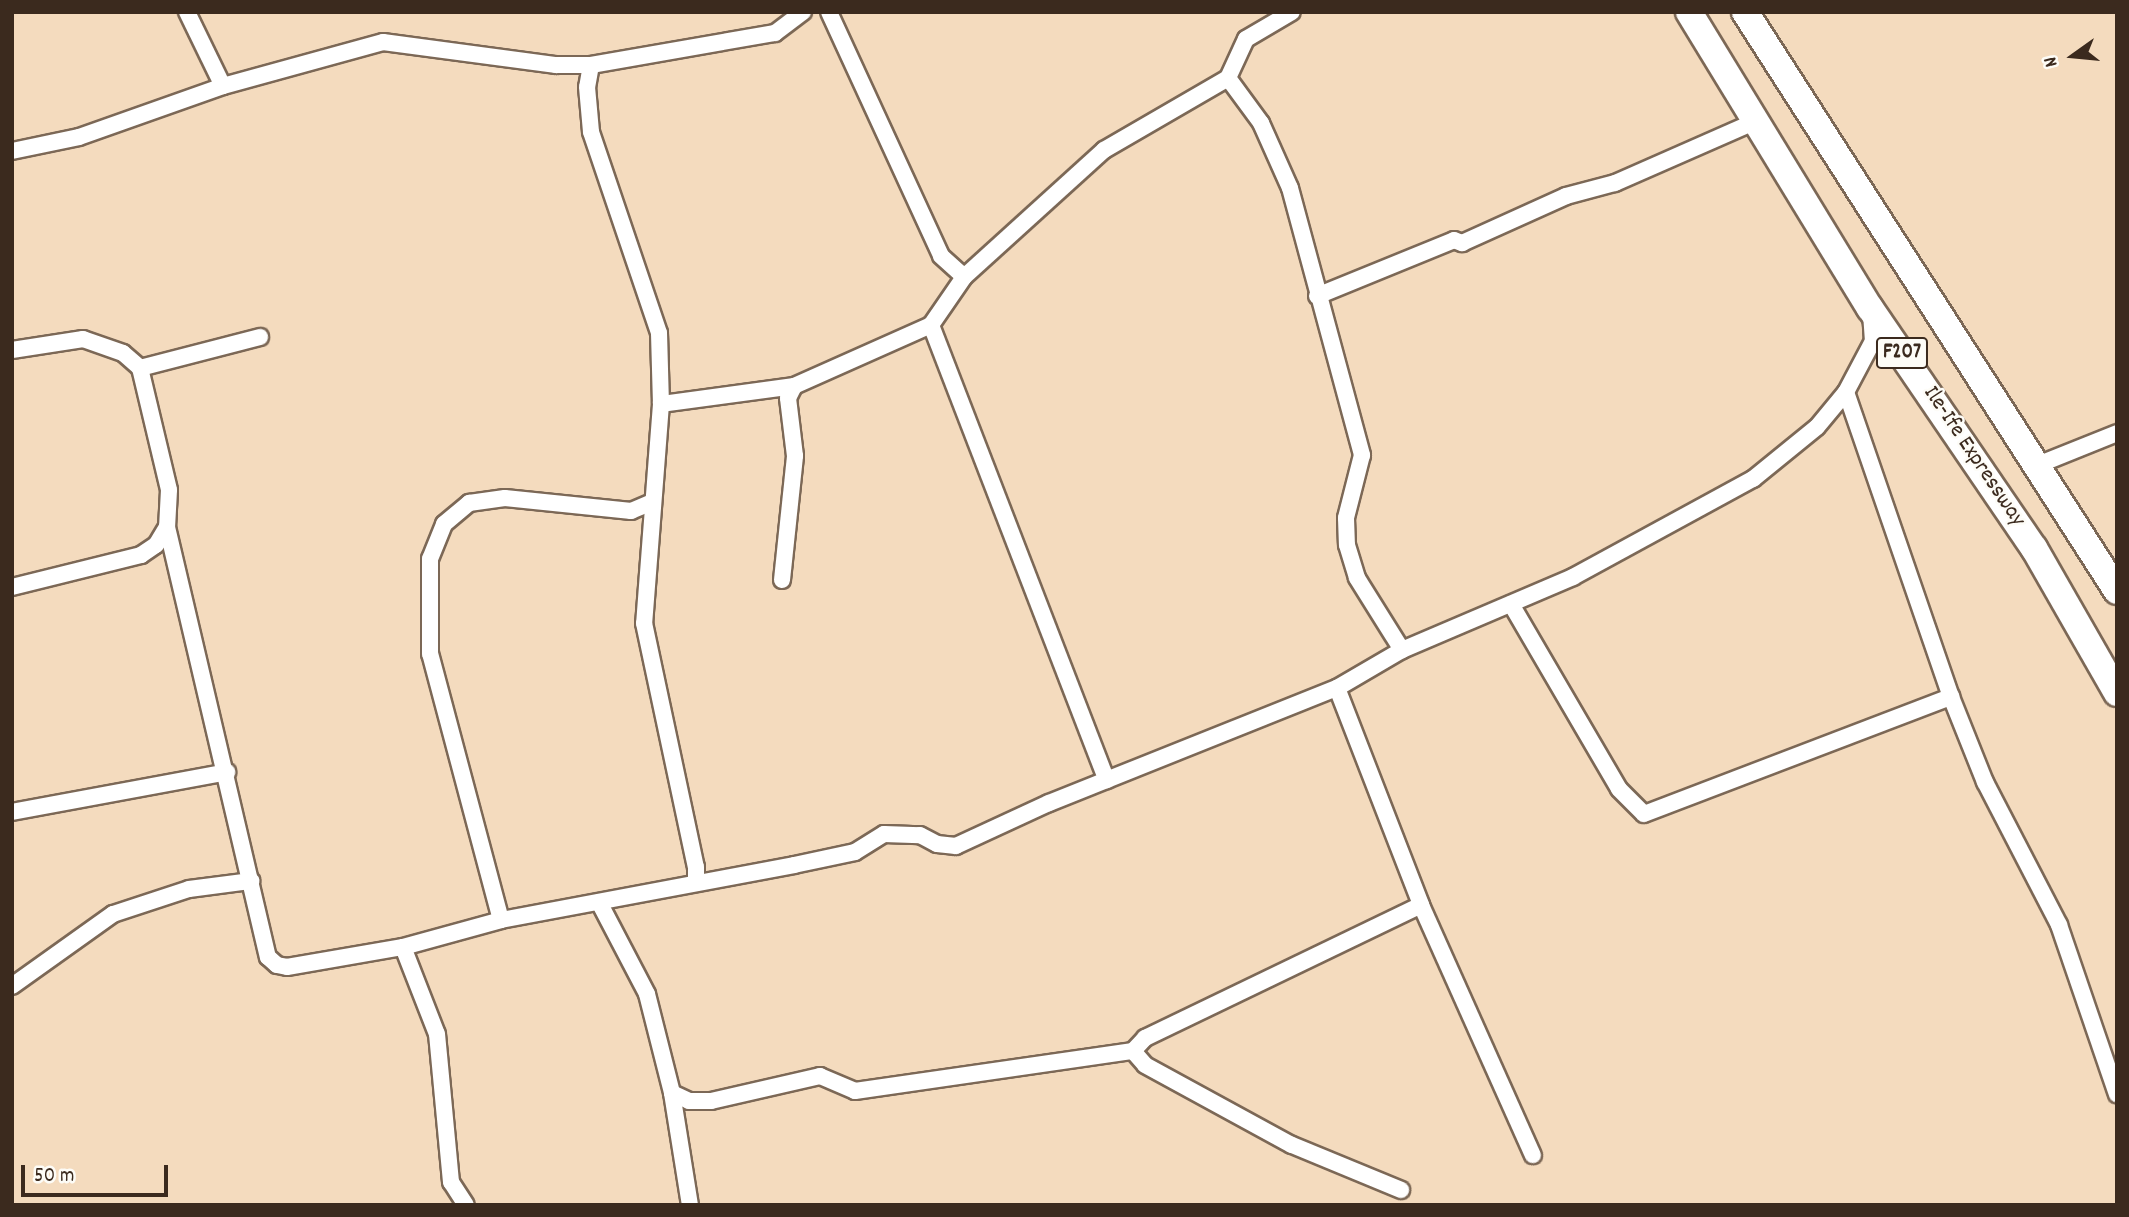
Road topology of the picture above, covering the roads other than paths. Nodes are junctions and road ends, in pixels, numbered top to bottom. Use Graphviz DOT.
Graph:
graph roads {
  1 [pos="187,12"];
  2 [pos="803,12"];
  3 [pos="829,12"];
  4 [pos="1292,12"];
  5 [pos="1689,12"];
  6 [pos="1745,12"];
  7 [pos="591,65"];
  8 [pos="1228,78"];
  9 [pos="223,86"];
  10 [pos="1756,121"];
  11 [pos="12,151"];
  12 [pos="964,276"];
  13 [pos="1317,296"];
  14 [pos="1870,307"];
  15 [pos="932,325"];
  16 [pos="260,337"];
  17 [pos="12,350"];
  18 [pos="139,368"];
  19 [pos="794,386"];
  20 [pos="1846,392"];
  21 [pos="661,404"];
  22 [pos="2117,433"];
  23 [pos="2039,464"];
  24 [pos="650,503"];
  25 [pos="167,527"];
  26 [pos="782,579"];
  27 [pos="12,587"];
  28 [pos="2117,591"];
  29 [pos="1511,604"];
  30 [pos="1402,650"];
  31 [pos="1338,688"];
  32 [pos="2117,693"];
  33 [pos="1951,697"];
  34 [pos="227,772"];
  35 [pos="1107,780"];
  36 [pos="12,812"];
  37 [pos="251,881"];
  38 [pos="696,883"];
  39 [pos="599,902"];
  40 [pos="1421,905"];
  41 [pos="500,920"];
  42 [pos="404,947"];
  43 [pos="12,986"];
  44 [pos="1133,1051"];
  45 [pos="672,1093"];
  46 [pos="2117,1094"];
  47 [pos="1533,1155"];
  48 [pos="1401,1190"];
  49 [pos="466,1205"];
  50 [pos="691,1205"];
  1 -- 9 [label="street"];
  2 -- 7 [label="street"];
  3 -- 12 [label="street"];
  4 -- 8 [label="street"];
  5 -- 10 [label="main road, Ile-Ife Expressway / F207"];
  6 -- 23 [label="main road, F207"];
  7 -- 9 [label="street"];
  7 -- 21 [label="street"];
  8 -- 12 [label="street"];
  8 -- 13 [label="street"];
  9 -- 11 [label="street"];
  10 -- 13 [label="street"];
  10 -- 14 [label="main road, Ile-Ife Expressway / F207"];
  12 -- 15 [label="street"];
  13 -- 30 [label="street"];
  14 -- 20 [label="street"];
  14 -- 32 [label="main road, Ile-Ife Expressway / F207"];
  15 -- 19 [label="street"];
  15 -- 35 [label="street"];
  16 -- 18 [label="street"];
  17 -- 18 [label="street"];
  18 -- 25 [label="street"];
  19 -- 21 [label="street"];
  19 -- 26 [label="street"];
  20 -- 29 [label="street"];
  20 -- 33 [label="street"];
  21 -- 24 [label="street"];
  22 -- 23 [label="street"];
  23 -- 28 [label="main road, F207"];
  24 -- 38 [label="street"];
  24 -- 41 [label="street"];
  25 -- 27 [label="street"];
  25 -- 34 [label="street"];
  29 -- 30 [label="street"];
  29 -- 33 [label="street"];
  30 -- 31 [label="street"];
  31 -- 35 [label="street"];
  31 -- 40 [label="street"];
  33 -- 46 [label="street"];
  34 -- 36 [label="street"];
  34 -- 37 [label="street"];
  35 -- 38 [label="street"];
  37 -- 42 [label="street"];
  37 -- 43 [label="street"];
  38 -- 39 [label="street"];
  39 -- 41 [label="street"];
  39 -- 45 [label="street"];
  40 -- 44 [label="street"];
  40 -- 47 [label="street"];
  41 -- 42 [label="street"];
  42 -- 49 [label="street"];
  44 -- 45 [label="street"];
  44 -- 48 [label="street"];
  45 -- 50 [label="street"];
}
